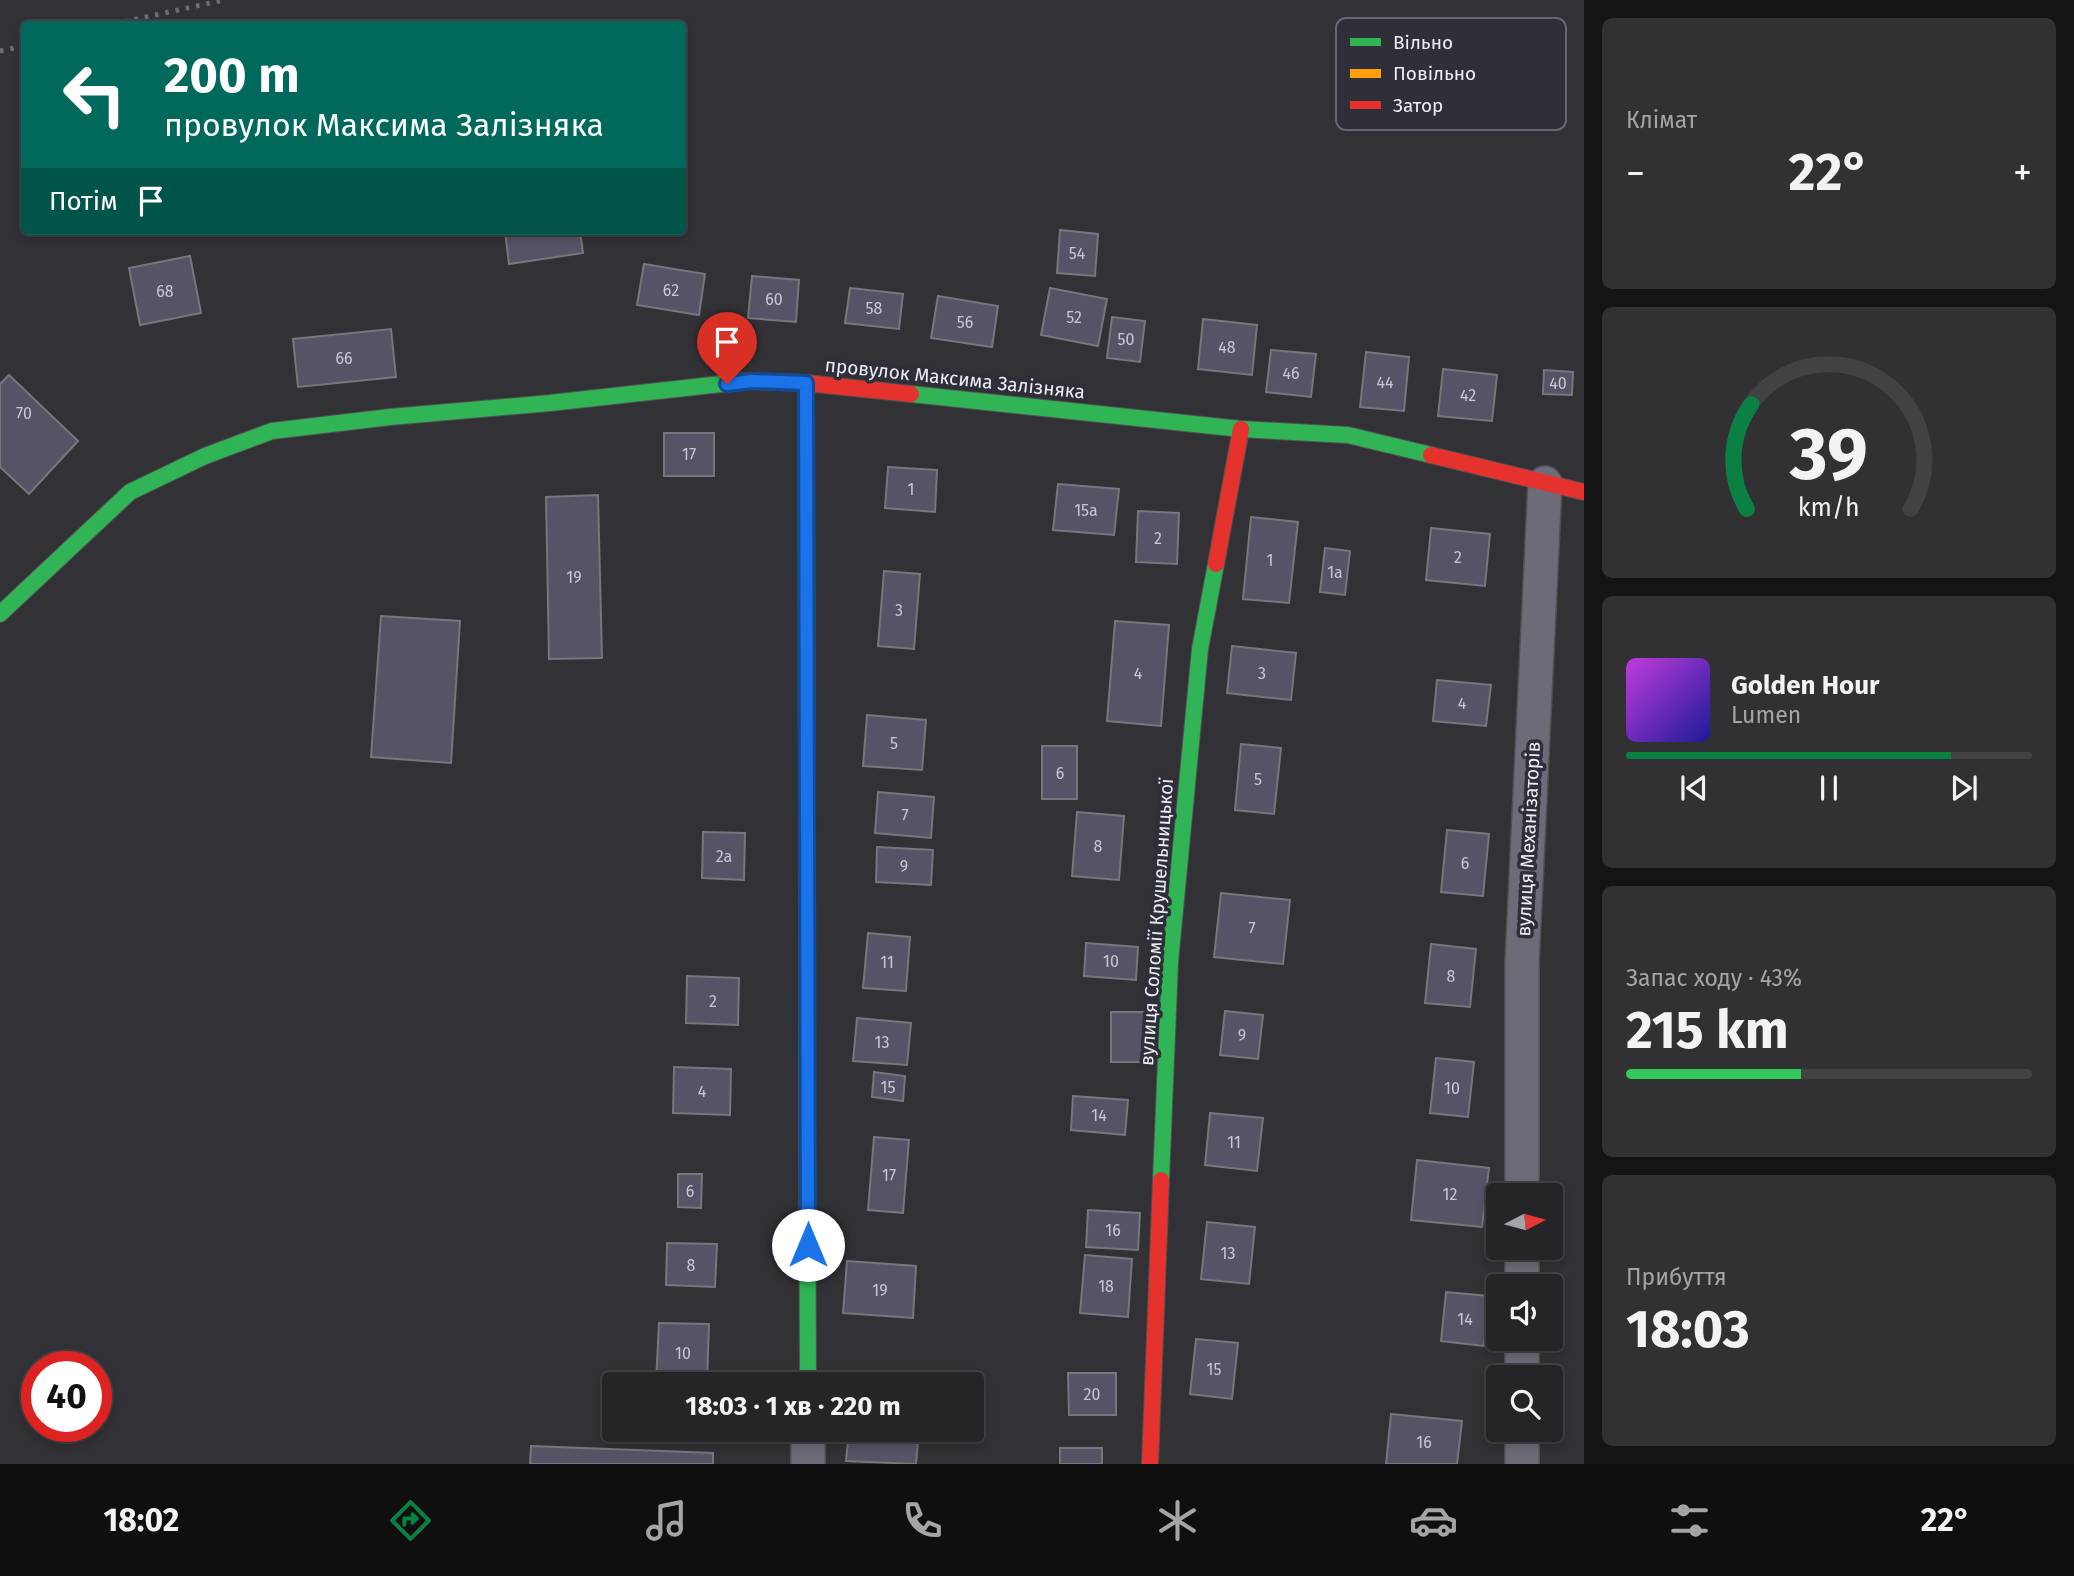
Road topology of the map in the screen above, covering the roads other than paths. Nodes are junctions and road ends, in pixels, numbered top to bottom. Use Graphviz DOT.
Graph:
graph roads {
  1 [pos="806,383"];
  2 [pos="1241,429"];
  3 [pos="1545,483"];
  4 [pos="1584,492"];
  5 [pos="0,614"];
  6 [pos="1522,1183"];
  7 [pos="808,1372"];
  8 [pos="808,1442"];
  9 [pos="1522,1442"];
  10 [pos="808,1464"];
  11 [pos="1150,1464"];
  12 [pos="1522,1464"];
  1 -- 2 [label="street, провулок Максима Залізняка"];
  1 -- 5 [label="street, провулок Максима Залізняка"];
  1 -- 7 [label="street"];
  2 -- 3 [label="street, провулок Максима Залізняка"];
  2 -- 11 [label="street, вулиця Соломії Крушельницької"];
  3 -- 4 [label="street, провулок Максима Залізняка"];
  3 -- 6 [label="street, вулиця Механізаторів"];
  8 -- 10 [label="street"];
  9 -- 12 [label="street"];
}
